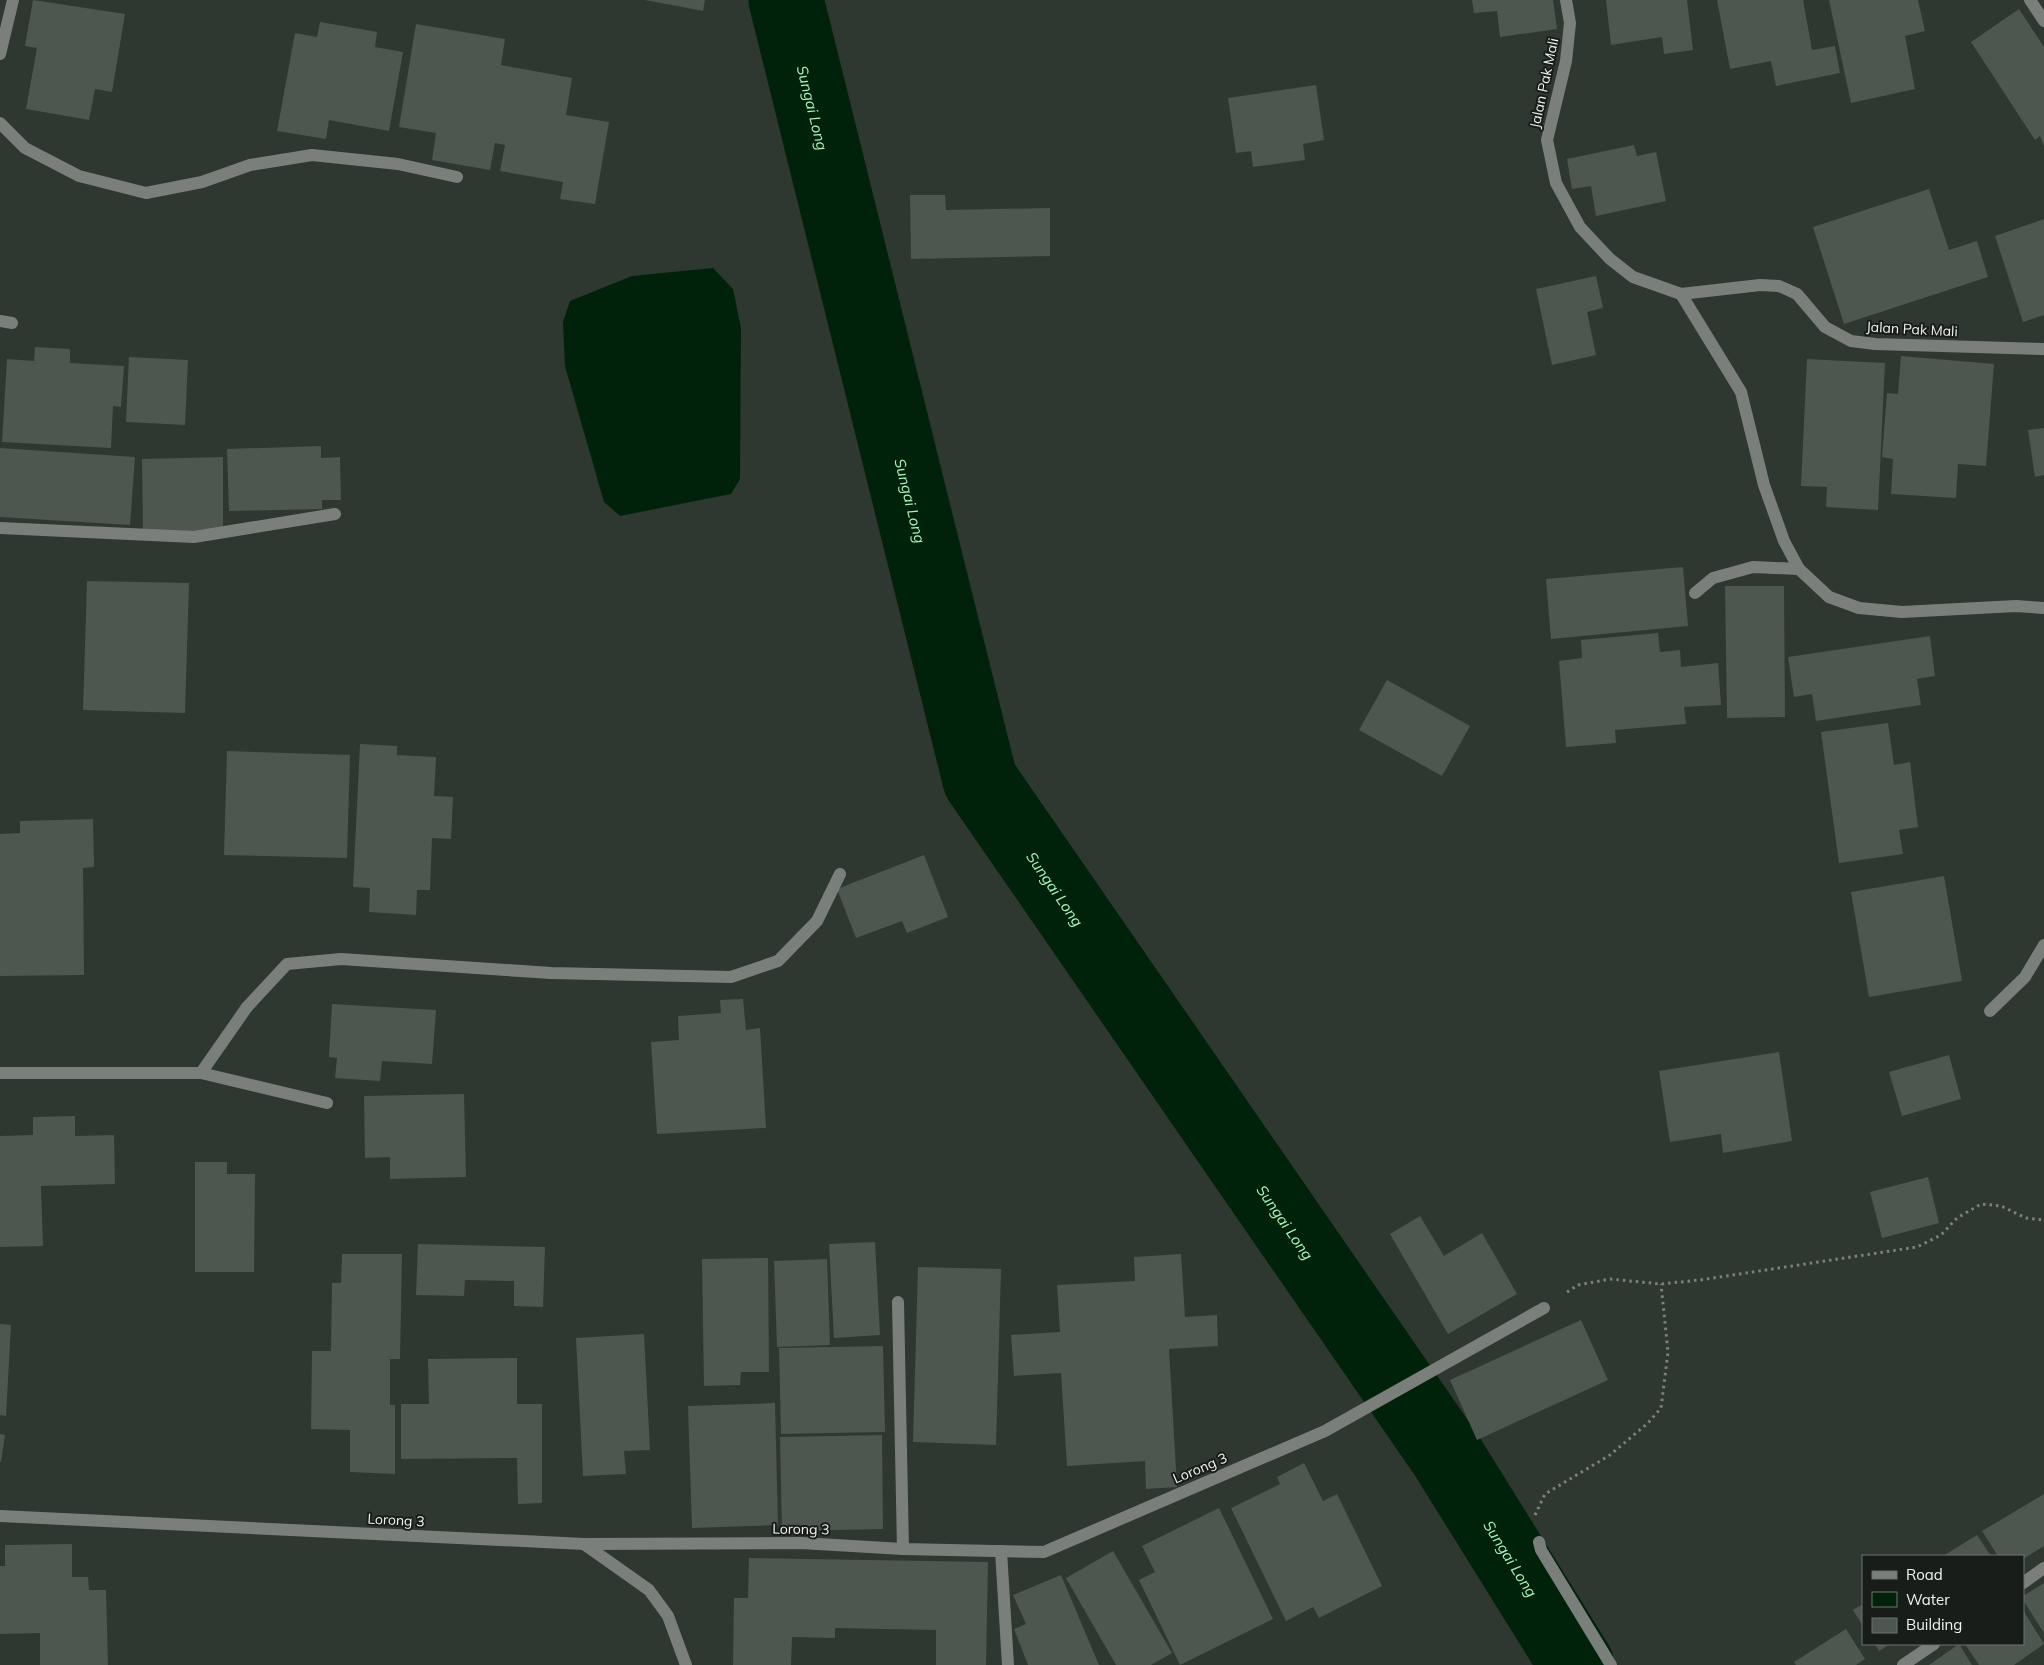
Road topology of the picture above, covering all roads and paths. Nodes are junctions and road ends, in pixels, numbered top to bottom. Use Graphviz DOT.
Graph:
graph roads {
  1 [pos="12,0"];
  2 [pos="1566,0"];
  3 [pos="2030,0"];
  4 [pos="2044,21"];
  5 [pos="0,54"];
  6 [pos="0,123"];
  7 [pos="457,177"];
  8 [pos="1681,294"];
  9 [pos="2044,349"];
  10 [pos="335,514"];
  11 [pos="0,528"];
  12 [pos="1799,569"];
  13 [pos="1695,593"];
  14 [pos="2044,608"];
  15 [pos="840,874"];
  16 [pos="2044,945"];
  17 [pos="1990,1011"];
  18 [pos="0,1073"];
  19 [pos="201,1073"];
  20 [pos="327,1103"];
  21 [pos="2044,1220"];
  22 [pos="1661,1284"];
  23 [pos="898,1302"];
  24 [pos="1544,1308"];
  25 [pos="0,1516"];
  26 [pos="1539,1542"];
  27 [pos="584,1544"];
  28 [pos="903,1548"];
  29 [pos="1001,1551"];
  30 [pos="2044,1568"];
  31 [pos="2024,1582"];
  32 [pos="1933,1645"];
  33 [pos="686,1665"];
  34 [pos="1008,1665"];
  35 [pos="1611,1665"];
  36 [pos="1903,1665"];
  1 -- 5 [label="street"];
  2 -- 8 [label="street, Jalan Pak Mali"];
  3 -- 4 [label="street"];
  6 -- 7 [label="street"];
  8 -- 9 [label="street, Jalan Pak Mali"];
  8 -- 12 [label="street"];
  10 -- 11 [label="street"];
  12 -- 13 [label="street"];
  12 -- 14 [label="street"];
  15 -- 19 [label="street"];
  16 -- 17 [label="street"];
  18 -- 19 [label="street"];
  19 -- 20 [label="street"];
  21 -- 22 [label="path"];
  22 -- 24 [label="path"];
  22 -- 26 [label="path"];
  23 -- 28 [label="street"];
  24 -- 29 [label="street, Lorong 3"];
  25 -- 27 [label="street, Lorong 3"];
  26 -- 35 [label="street"];
  27 -- 28 [label="street, Lorong 3"];
  27 -- 33 [label="street"];
  28 -- 29 [label="street, Lorong 3"];
  29 -- 34 [label="street"];
  30 -- 31 [label="street"];
  32 -- 36 [label="street"];
}
